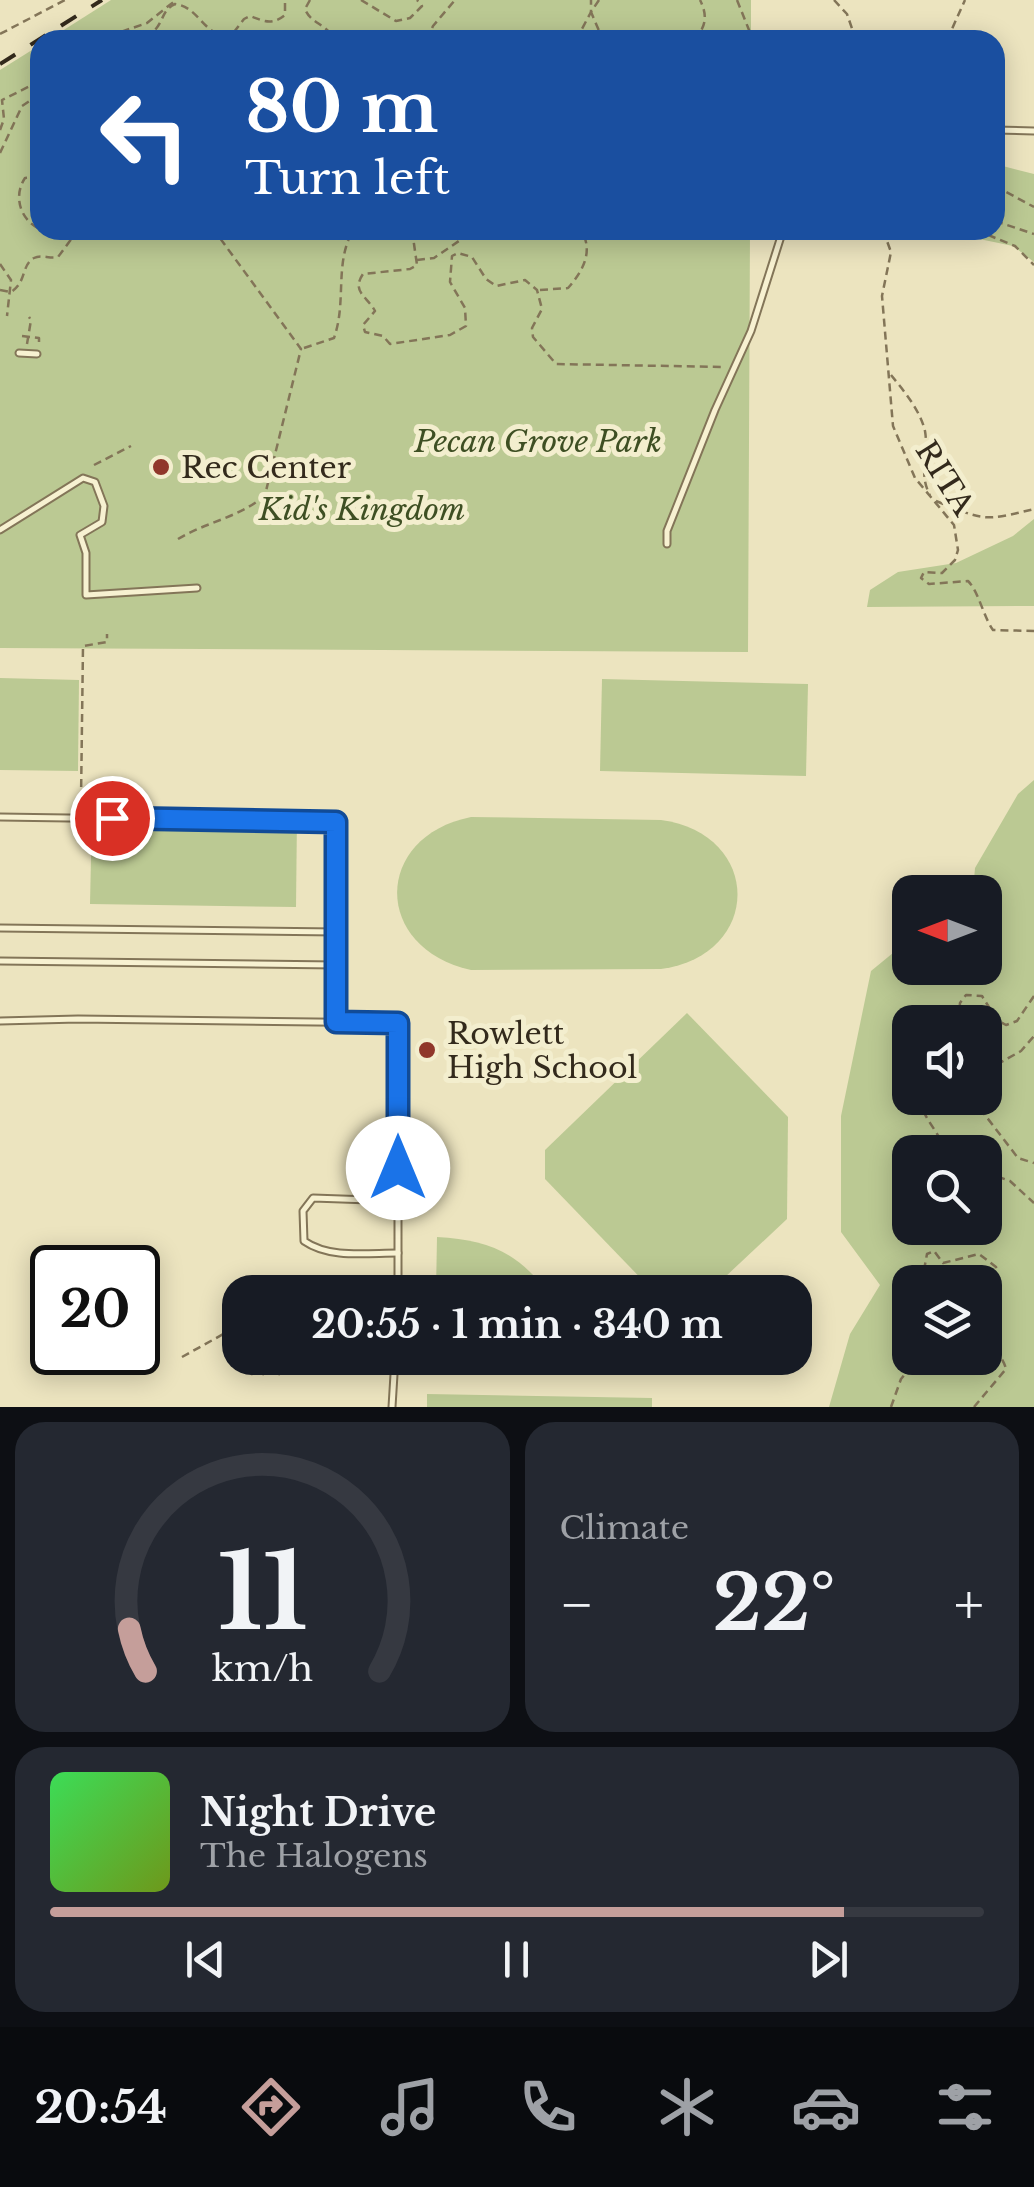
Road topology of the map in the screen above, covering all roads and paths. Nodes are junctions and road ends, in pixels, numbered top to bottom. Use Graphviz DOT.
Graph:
graph roads {
  1 [pos="64,0"];
  2 [pos="176,0"];
  3 [pos="286,0"];
  4 [pos="310,0"];
  5 [pos="361,0"];
  6 [pos="417,0"];
  7 [pos="455,0"];
  8 [pos="592,0"];
  9 [pos="599,0"];
  10 [pos="700,0"];
  11 [pos="738,0"];
  12 [pos="834,0"];
  13 [pos="966,0"];
  14 [pos="592,12"];
  15 [pos="126,30"];
  16 [pos="155,30"];
  17 [pos="211,30"];
  18 [pos="235,30"];
  19 [pos="330,30"];
  20 [pos="432,30"];
  21 [pos="582,30"];
  22 [pos="599,30"];
  23 [pos="704,30"];
  24 [pos="749,30"];
  25 [pos="853,30"];
  26 [pos="952,30"];
  27 [pos="0,34"];
  28 [pos="30,85"];
  29 [pos="30,101"];
  30 [pos="0,130"];
  31 [pos="1005,130"];
  32 [pos="1034,131"];
  33 [pos="0,152"];
  34 [pos="30,178"];
  35 [pos="1005,191"];
  36 [pos="1034,207"];
  37 [pos="30,222"];
  38 [pos="1005,224"];
  39 [pos="1034,234"];
  40 [pos="71,240"];
  41 [pos="221,240"];
  42 [pos="350,240"];
  43 [pos="414,240"];
  44 [pos="460,240"];
  45 [pos="586,240"];
  46 [pos="780,240"];
  47 [pos="886,240"];
  48 [pos="1000,240"];
  49 [pos="417,260"];
  50 [pos="0,264"];
  51 [pos="1034,265"];
  52 [pos="0,290"];
  53 [pos="538,290"];
  54 [pos="11,292"];
  55 [pos="7,316"];
  56 [pos="28,316"];
  57 [pos="22,336"];
  58 [pos="28,336"];
  59 [pos="301,349"];
  60 [pos="22,353"];
  61 [pos="37,354"];
  62 [pos="735,366"];
  63 [pos="888,372"];
  64 [pos="130,446"];
  65 [pos="94,465"];
  66 [pos="933,500"];
  67 [pos="1034,508"];
  68 [pos="0,530"];
  69 [pos="178,538"];
  70 [pos="667,544"];
  71 [pos="197,588"];
  72 [pos="1034,631"];
  73 [pos="107,634"];
  74 [pos="81,800"];
  75 [pos="0,817"];
  76 [pos="0,928"];
  77 [pos="336,932"];
  78 [pos="0,961"];
  79 [pos="336,965"];
  80 [pos="1034,996"];
  81 [pos="960,1005"];
  82 [pos="988,1005"];
  83 [pos="0,1021"];
  84 [pos="336,1022"];
  85 [pos="1002,1023"];
  86 [pos="1034,1036"];
  87 [pos="1002,1062"];
  88 [pos="985,1115"];
  89 [pos="1034,1163"];
  90 [pos="1002,1178"];
  91 [pos="398,1201"];
  92 [pos="1034,1202"];
  93 [pos="398,1253"];
  94 [pos="924,1265"];
  95 [pos="993,1265"];
  96 [pos="398,1275"];
  97 [pos="222,1335"];
  98 [pos="182,1357"];
  99 [pos="394,1375"];
  100 [pos="904,1375"];
  101 [pos="1001,1375"];
  102 [pos="392,1407"];
  103 [pos="892,1407"];
  104 [pos="974,1407"];
  1 -- 27 [label="path"];
  2 -- 15 [label="path"];
  3 -- 18 [label="path"];
  4 -- 19 [label="path"];
  5 -- 6 [label="path"];
  7 -- 20 [label="path"];
  8 -- 14 [label="path"];
  9 -- 14 [label="path"];
  10 -- 23 [label="path"];
  11 -- 24 [label="path"];
  12 -- 25 [label="path"];
  13 -- 26 [label="path"];
  14 -- 21 [label="path"];
  14 -- 22 [label="path"];
  16 -- 17 [label="path"];
  28 -- 30 [label="path"];
  29 -- 33 [label="path"];
  31 -- 32 [label="lane"];
  34 -- 37 [label="path"];
  35 -- 36 [label="path"];
  38 -- 39 [label="path"];
  40 -- 54 [label="path"];
  41 -- 59 [label="path"];
  42 -- 59 [label="path"];
  43 -- 49 [label="path"];
  44 -- 49 [label="path"];
  45 -- 53 [label="path"];
  46 -- 62 [label="lane"];
  47 -- 63 [label="path, RITA"];
  48 -- 51 [label="path"];
  49 -- 53 [label="path"];
  50 -- 54 [label="path"];
  52 -- 54 [label="path"];
  53 -- 62 [label="path"];
  54 -- 55 [label="path"];
  56 -- 58 [label="path"];
  57 -- 58 [label="path"];
  58 -- 60 [label="path"];
  58 -- 61 [label="path"];
  59 -- 69 [label="path"];
  60 -- 61 [label="lane"];
  62 -- 70 [label="lane"];
  63 -- 66 [label="path, RITA"];
  63 -- 66 [label="path"];
  64 -- 65 [label="path"];
  66 -- 67 [label="path"];
  66 -- 72 [label="path, RITA"];
  68 -- 71 [label="lane"];
  73 -- 74 [label="path"];
  75 -- 77 [label="lane"];
  76 -- 77 [label="lane"];
  77 -- 79 [label="lane"];
  78 -- 79 [label="lane"];
  79 -- 84 [label="lane"];
  80 -- 85 [label="path"];
  81 -- 82 [label="path"];
  83 -- 84 [label="lane"];
  84 -- 91 [label="lane"];
  86 -- 87 [label="path"];
  88 -- 89 [label="path"];
  90 -- 92 [label="path"];
  91 -- 93 [label="lane"];
  91 -- 93 [label="lane"];
  93 -- 96 [label="lane"];
  94 -- 95 [label="path"];
  97 -- 98 [label="path"];
  99 -- 102 [label="lane"];
  100 -- 103 [label="path"];
  101 -- 104 [label="path"];
}
